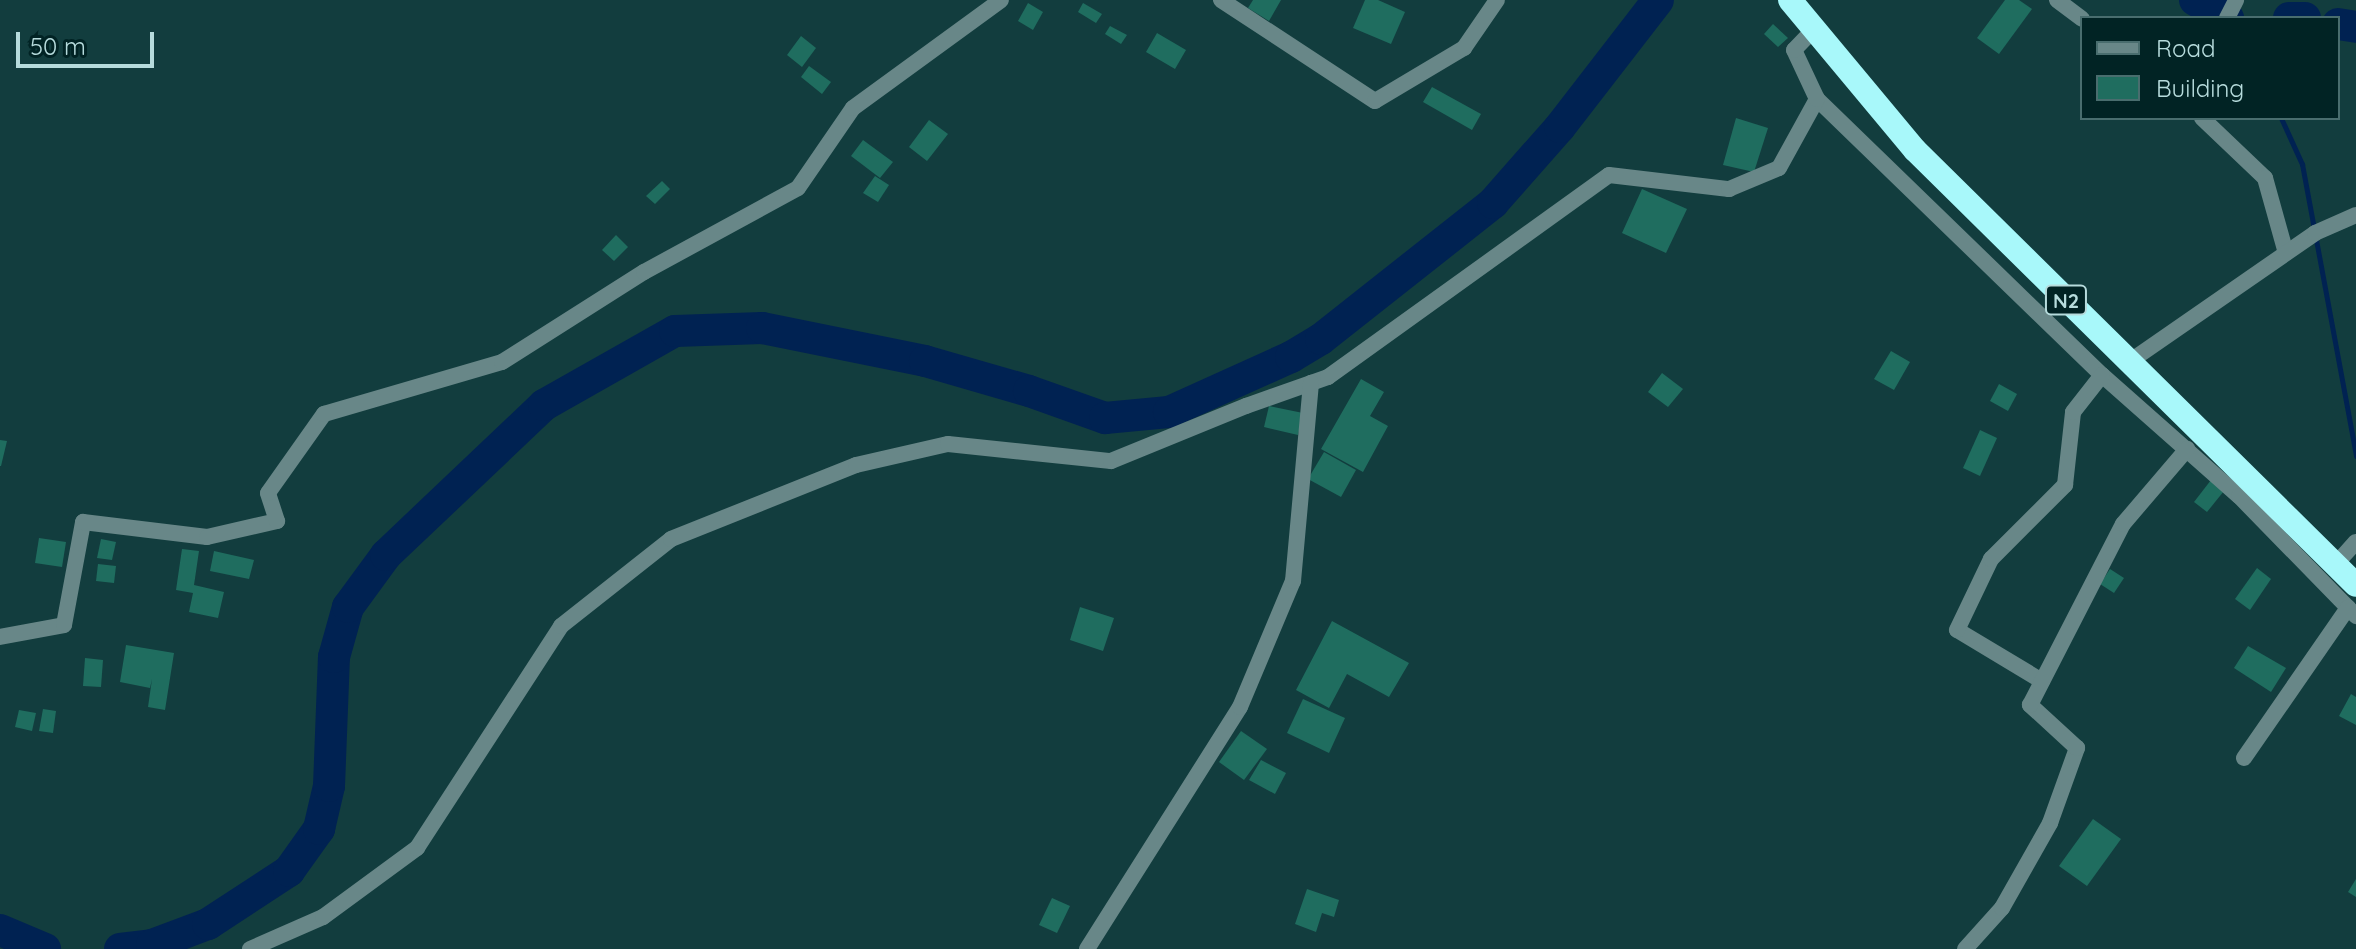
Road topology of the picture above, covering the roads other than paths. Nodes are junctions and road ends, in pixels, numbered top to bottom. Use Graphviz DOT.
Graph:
graph roads {
  1 [pos="1001,0"];
  2 [pos="1221,0"];
  3 [pos="1497,0"];
  4 [pos="1791,0"];
  5 [pos="2057,0"];
  6 [pos="2080,17"];
  7 [pos="1814,29"];
  8 [pos="1817,99"];
  9 [pos="2204,120"];
  10 [pos="2356,215"];
  11 [pos="2286,253"];
  12 [pos="2129,362"];
  13 [pos="2102,375"];
  14 [pos="1311,383"];
  15 [pos="2187,449"];
  16 [pos="2356,542"];
  17 [pos="2335,565"];
  18 [pos="2356,585"];
  19 [pos="2352,612"];
  20 [pos="0,637"];
  21 [pos="2042,681"];
  22 [pos="2244,758"];
  23 [pos="250,949"];
  24 [pos="1087,949"];
  25 [pos="1965,949"];
  1 -- 20 [label="street"];
  2 -- 3 [label="street"];
  4 -- 7 [label="highway, N2"];
  5 -- 6 [label="street"];
  7 -- 8 [label="street"];
  7 -- 12 [label="highway, N2"];
  8 -- 13 [label="street"];
  8 -- 14 [label="street"];
  9 -- 11 [label="street"];
  10 -- 11 [label="street"];
  11 -- 12 [label="street"];
  12 -- 17 [label="highway, N2"];
  13 -- 15 [label="street"];
  13 -- 21 [label="street"];
  14 -- 23 [label="street"];
  14 -- 24 [label="street"];
  15 -- 19 [label="street"];
  15 -- 21 [label="street"];
  16 -- 17 [label="street"];
  17 -- 18 [label="highway, N2"];
  19 -- 22 [label="street"];
  21 -- 25 [label="street"];
}
